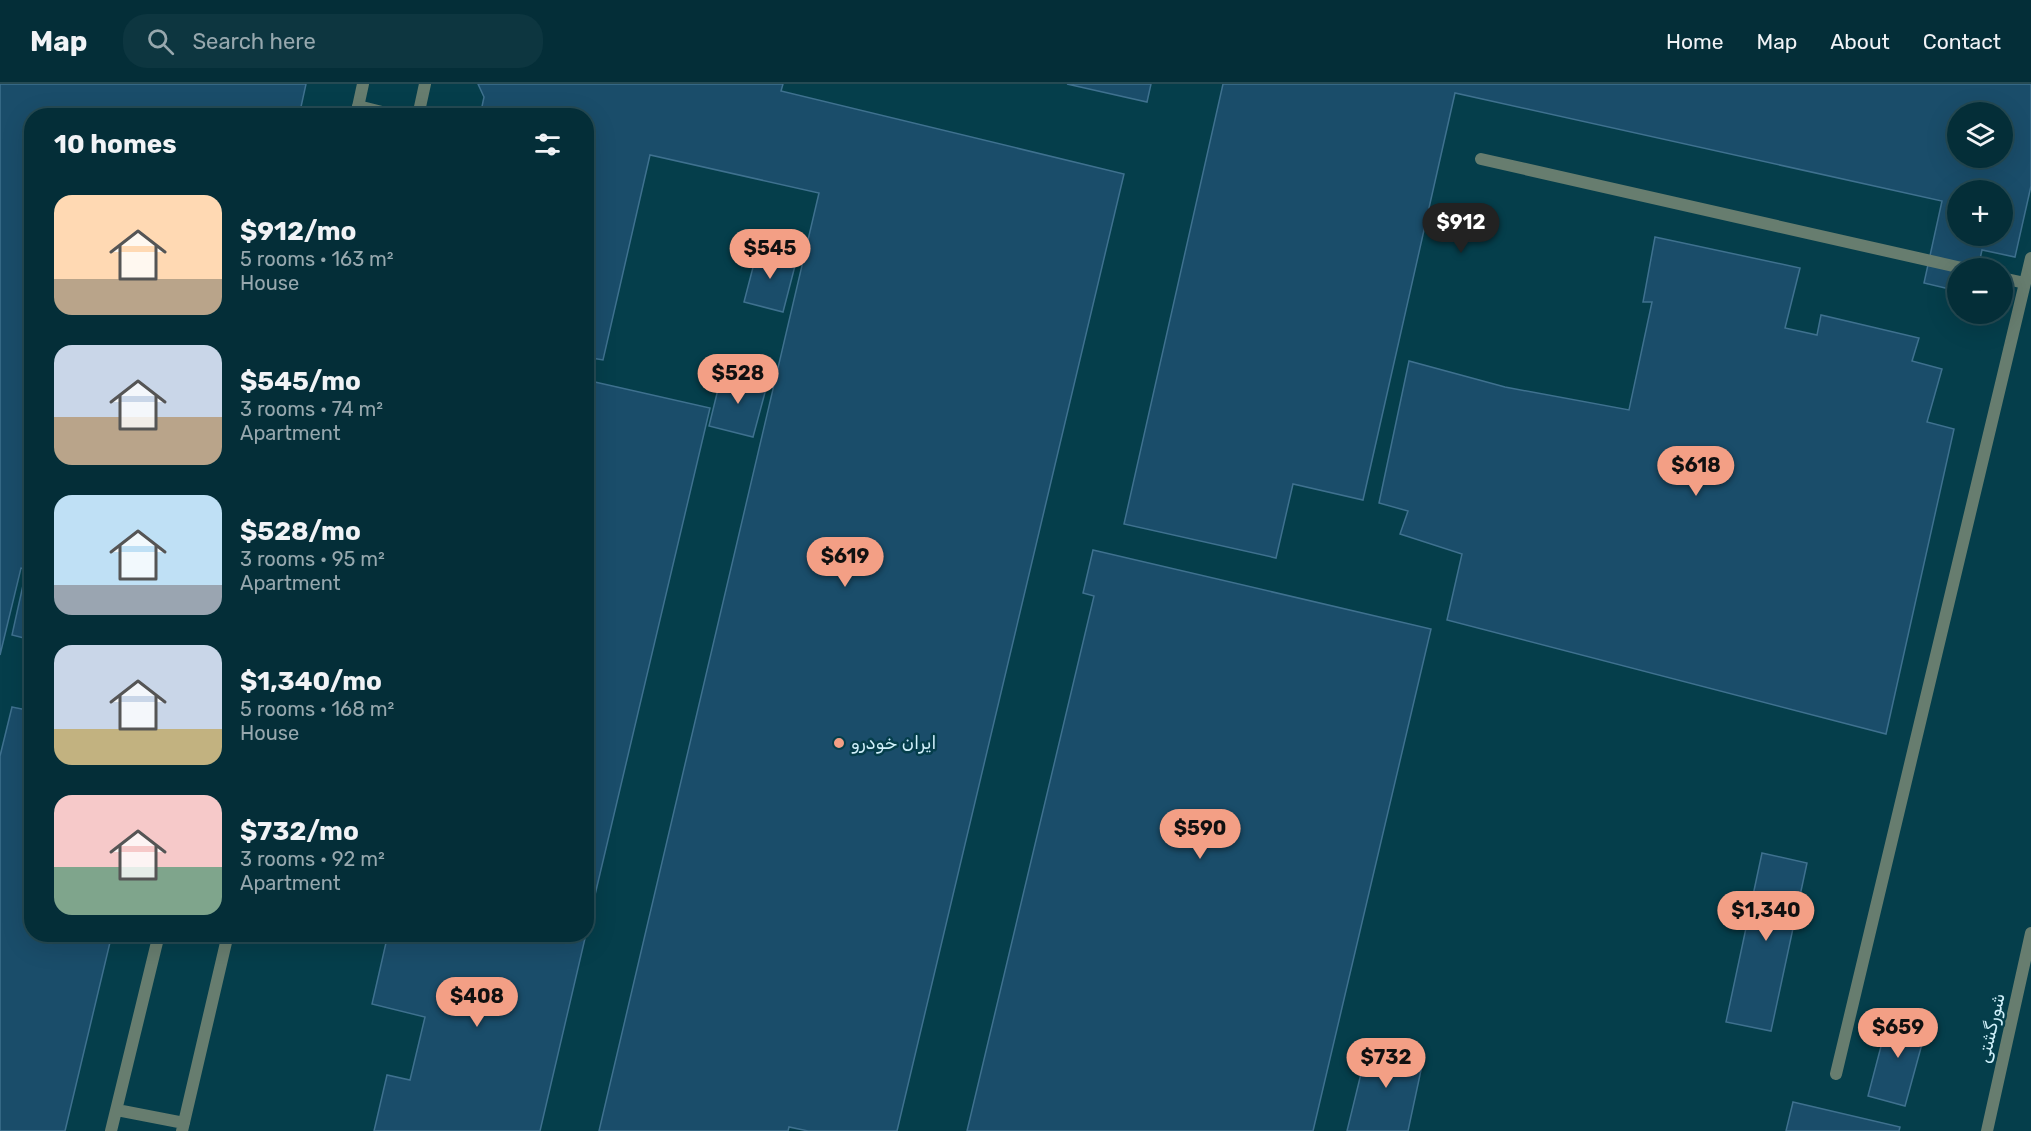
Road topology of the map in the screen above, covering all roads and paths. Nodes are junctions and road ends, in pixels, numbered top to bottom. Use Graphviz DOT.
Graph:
graph roads {
  1 [pos="363,84"];
  2 [pos="425,84"];
  3 [pos="357,108"];
  4 [pos="420,108"];
  5 [pos="1481,159"];
  6 [pos="2031,258"];
  7 [pos="1947,265"];
  8 [pos="2013,280"];
  9 [pos="2025,283"];
  10 [pos="2031,933"];
  11 [pos="157,942"];
  12 [pos="226,942"];
  13 [pos="1836,1074"];
  14 [pos="117,1110"];
  15 [pos="183,1127"];
  16 [pos="111,1131"];
  17 [pos="1987,1131"];
  1 -- 3 [label="lane"];
  2 -- 4 [label="lane"];
  5 -- 7 [label="lane"];
  6 -- 9 [label="lane"];
  8 -- 9 [label="lane"];
  9 -- 13 [label="lane"];
  10 -- 17 [label="lane, شورگشتی"];
  11 -- 14 [label="lane"];
  12 -- 15 [label="lane"];
  14 -- 15 [label="lane"];
  14 -- 16 [label="lane"];
}
